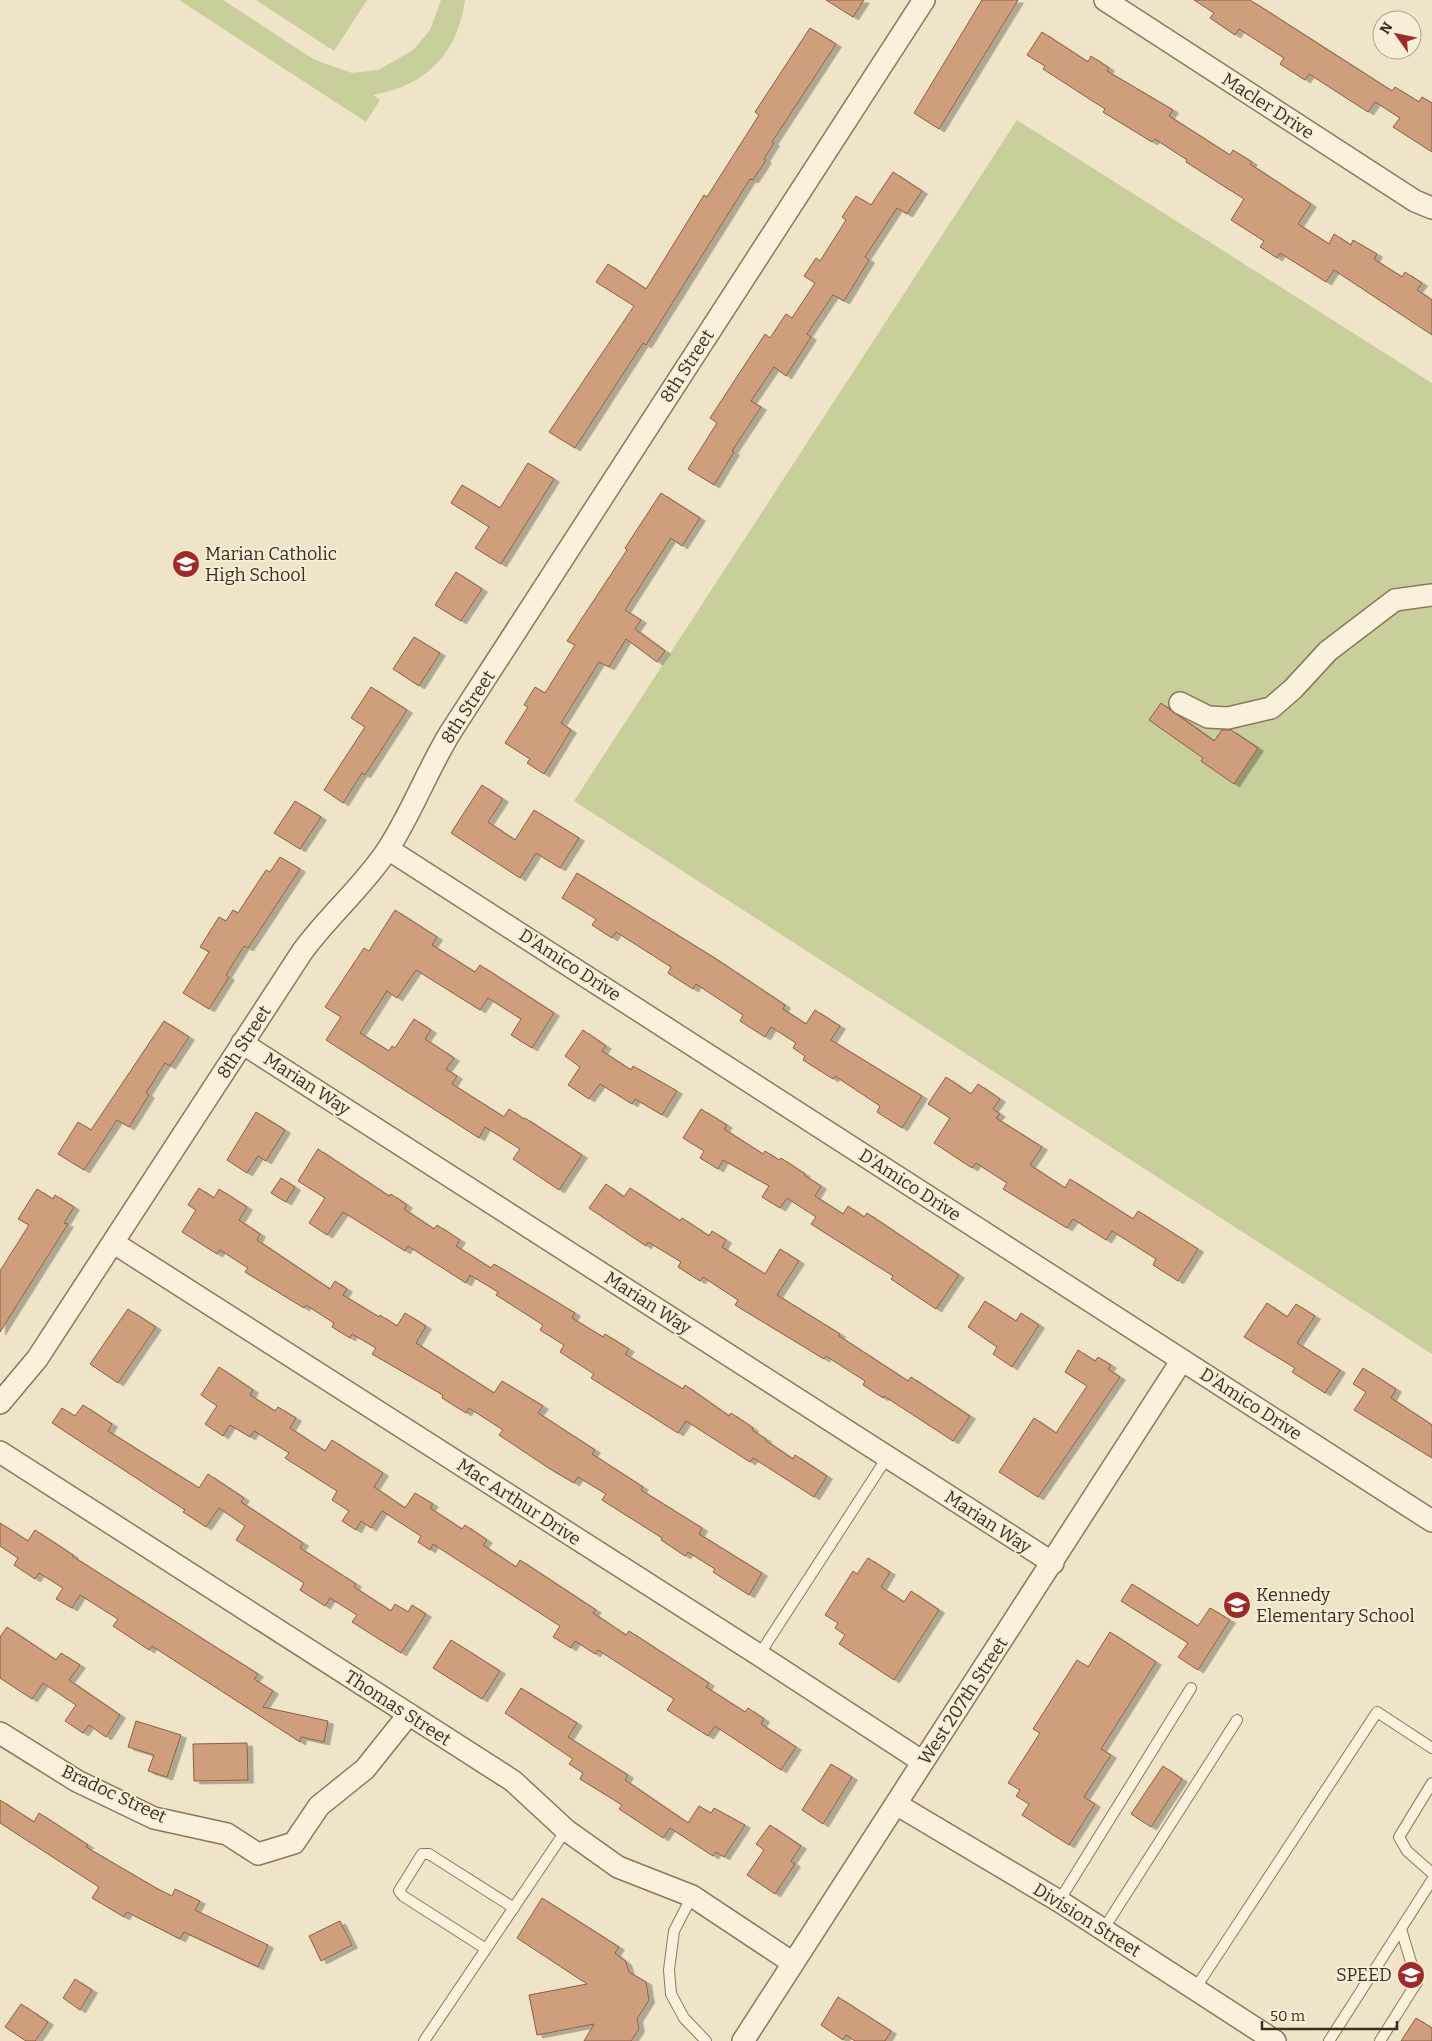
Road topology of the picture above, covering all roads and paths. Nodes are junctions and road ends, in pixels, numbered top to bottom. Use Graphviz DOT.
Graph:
graph roads {
  1 [pos="924,0"];
  2 [pos="1105,0"];
  3 [pos="1432,208"];
  4 [pos="1432,595"];
  5 [pos="1180,703"];
  6 [pos="388,848"];
  7 [pos="242,1043"];
  8 [pos="114,1243"];
  9 [pos="1182,1360"];
  10 [pos="0,1404"];
  11 [pos="0,1452"];
  12 [pos="888,1456"];
  13 [pos="1432,1521"];
  14 [pos="1053,1563"];
  15 [pos="759,1655"];
  16 [pos="1192,1688"];
  17 [pos="409,1714"];
  18 [pos="1237,1720"];
  19 [pos="0,1732"];
  20 [pos="1432,1748"];
  21 [pos="923,1762"];
  22 [pos="1432,1783"];
  23 [pos="896,1804"];
  24 [pos="566,1830"];
  25 [pos="1432,1873"];
  26 [pos="1432,1880"];
  27 [pos="692,1896"];
  28 [pos="1059,1901"];
  29 [pos="514,1908"];
  30 [pos="1401,1928"];
  31 [pos="1103,1930"];
  32 [pos="486,1949"];
  33 [pos="793,1963"];
  34 [pos="1195,1989"];
  35 [pos="424,2041"];
  36 [pos="706,2041"];
  37 [pos="743,2041"];
  38 [pos="1275,2041"];
  39 [pos="1329,2041"];
  40 [pos="1380,2041"];
  1 -- 6 [label="street, 8th Street"];
  2 -- 3 [label="street, Macler Drive"];
  4 -- 5 [label="street"];
  6 -- 7 [label="street, 8th Street"];
  6 -- 9 [label="street, D'Amico Drive"];
  7 -- 8 [label="street, 8th Street"];
  7 -- 12 [label="street, Marian Way"];
  8 -- 10 [label="street, 8th Street"];
  8 -- 15 [label="street, Mac Arthur Drive"];
  9 -- 13 [label="street, D'Amico Drive"];
  9 -- 14 [label="street, West 207th Street"];
  11 -- 17 [label="street, Thomas Street"];
  12 -- 14 [label="street, Marian Way"];
  12 -- 15 [label="lane"];
  14 -- 21 [label="street, West 207th Street"];
  15 -- 21 [label="street, Mac Arthur Drive"];
  16 -- 28 [label="lane"];
  17 -- 19 [label="street, Bradoc Street"];
  17 -- 24 [label="street, Thomas Street"];
  18 -- 31 [label="lane"];
  20 -- 34 [label="lane"];
  21 -- 23 [label="street, West 207th Street"];
  22 -- 25 [label="lane"];
  23 -- 28 [label="street, Division Street"];
  23 -- 33 [label="street, West 207th Street"];
  24 -- 27 [label="street, Thomas Street"];
  24 -- 29 [label="lane"];
  26 -- 30 [label="lane"];
  27 -- 33 [label="street, Thomas Street"];
  27 -- 36 [label="lane"];
  28 -- 31 [label="street, Division Street"];
  29 -- 32 [label="lane"];
  29 -- 32 [label="lane"];
  30 -- 39 [label="lane"];
  30 -- 40 [label="lane"];
  31 -- 34 [label="street, Division Street"];
  32 -- 35 [label="lane"];
  33 -- 37 [label="street, West 207th Street"];
  34 -- 38 [label="street, Division Street"];
}
